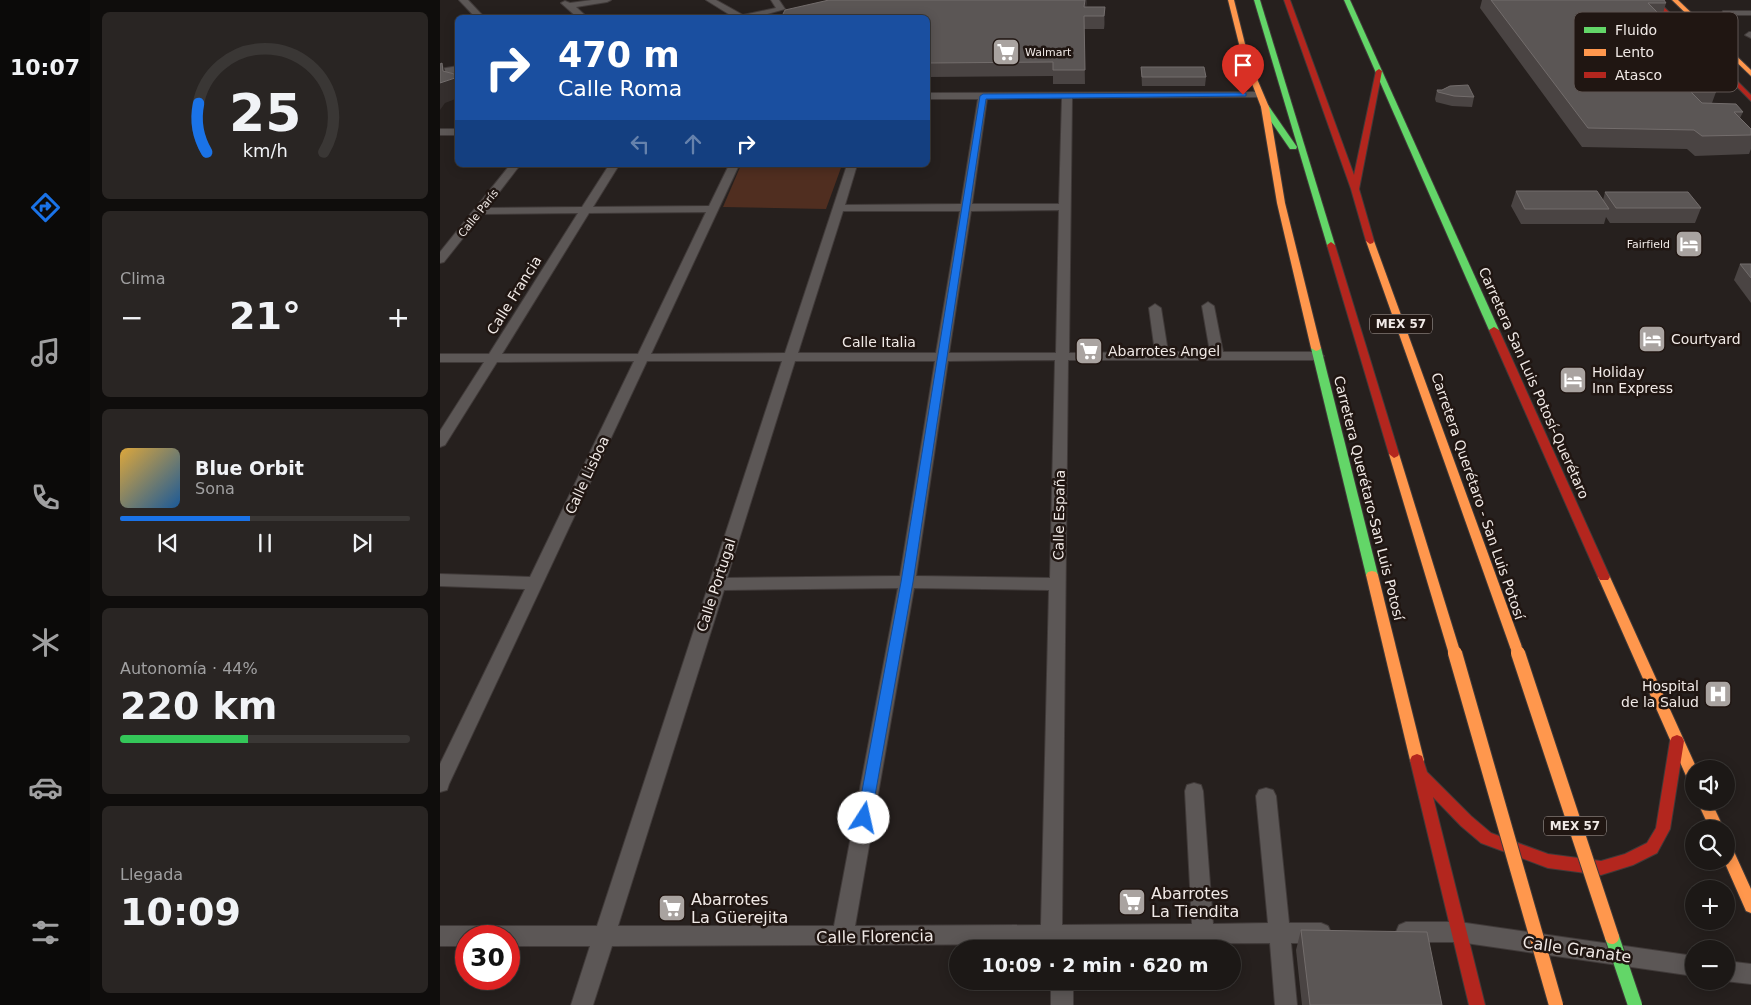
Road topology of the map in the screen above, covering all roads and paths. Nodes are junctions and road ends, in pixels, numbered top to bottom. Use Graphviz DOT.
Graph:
graph roads {
  1 [pos="463,0"];
  2 [pos="608,0"];
  3 [pos="710,0"];
  4 [pos="775,0"];
  5 [pos="1231,0"];
  6 [pos="1257,0"];
  7 [pos="1286,0"];
  8 [pos="1347,0"];
  9 [pos="1654,0"];
  10 [pos="1675,0"];
  11 [pos="566,3"];
  12 [pos="1666,12"];
  13 [pos="1687,12"];
  14 [pos="1738,14"];
  15 [pos="1751,14"];
  16 [pos="478,15"];
  17 [pos="580,15"];
  18 [pos="736,15"];
  19 [pos="750,15"];
  20 [pos="1738,61"];
  21 [pos="455,70"];
  22 [pos="1379,71"];
  23 [pos="440,72"];
  24 [pos="1751,74"];
  25 [pos="1738,86"];
  26 [pos="1259,94"];
  27 [pos="930,96"];
  28 [pos="983,96"];
  29 [pos="1067,96"];
  30 [pos="1751,99"];
  31 [pos="1265,108"];
  32 [pos="1306,166"];
  33 [pos="513,167"];
  34 [pos="613,167"];
  35 [pos="733,167"];
  36 [pos="851,167"];
  37 [pos="1355,189"];
  38 [pos="966,207"];
  39 [pos="1065,207"];
  40 [pos="837,208"];
  41 [pos="586,209"];
  42 [pos="713,209"];
  43 [pos="479,211"];
  44 [pos="440,260"];
  45 [pos="1208,306"];
  46 [pos="1155,308"];
  47 [pos="1162,356"];
  48 [pos="1217,356"];
  49 [pos="1318,356"];
  50 [pos="643,357"];
  51 [pos="789,357"];
  52 [pos="942,357"];
  53 [pos="1062,357"];
  54 [pos="440,358"];
  55 [pos="493,358"];
  56 [pos="440,442"];
  57 [pos="440,580"];
  58 [pos="536,582"];
  59 [pos="907,582"];
  60 [pos="716,584"];
  61 [pos="1057,584"];
  62 [pos="1677,740"];
  63 [pos="1686,760"];
  64 [pos="1421,775"];
  65 [pos="440,784"];
  66 [pos="1194,791"];
  67 [pos="1266,796"];
  68 [pos="1735,870"];
  69 [pos="1751,906"];
  70 [pos="1336,932"];
  71 [pos="1384,932"];
  72 [pos="1460,932"];
  73 [pos="1203,933"];
  74 [pos="1279,933"];
  75 [pos="604,935"];
  76 [pos="440,936"];
  77 [pos="843,936"];
  78 [pos="1058,939"];
  79 [pos="1685,965"];
  80 [pos="1735,971"];
  81 [pos="1751,974"];
  82 [pos="1062,990"];
  83 [pos="582,1005"];
  84 [pos="1062,1005"];
  85 [pos="1286,1005"];
  86 [pos="1477,1005"];
  87 [pos="1556,1005"];
  88 [pos="1635,1005"];
  1 -- 16 [label="street"];
  2 -- 11 [label="street"];
  3 -- 18 [label="street"];
  4 -- 19 [label="street"];
  5 -- 26 [label="main road, Carretera Querétaro-San Luis Potosí"];
  6 -- 32 [label="main road, MEX 57"];
  7 -- 37 [label="main road, Carretera Querétaro - San Luis Potosí / MEX 57"];
  8 -- 22 [label="main road, Carretera San Luis Potosí-Querétaro"];
  9 -- 12 [label="main road"];
  10 -- 13 [label="main road"];
  11 -- 17 [label="street"];
  14 -- 15 [label="street"];
  20 -- 24 [label="main road"];
  21 -- 23 [label="street"];
  22 -- 37 [label="main road"];
  22 -- 62 [label="main road, Carretera San Luis Potosí-Querétaro"];
  25 -- 30 [label="main road"];
  26 -- 29 [label="street"];
  26 -- 31 [label="main road, Carretera Querétaro-San Luis Potosí"];
  27 -- 28 [label="street"];
  28 -- 29 [label="street"];
  28 -- 38 [label="street"];
  29 -- 39 [label="street, Calle España"];
  31 -- 32 [label="main road"];
  31 -- 49 [label="main road, Carretera Querétaro-San Luis Potosí"];
  32 -- 87 [label="main road, MEX 57, bridge"];
  33 -- 43 [label="street, Calle París"];
  34 -- 41 [label="street, Calle Francia"];
  35 -- 42 [label="street, Calle Lisboa"];
  36 -- 40 [label="street, Calle Portugal"];
  37 -- 88 [label="main road, Carretera Querétaro - San Luis Potosí / MEX 57, bridge"];
  38 -- 39 [label="street"];
  38 -- 40 [label="street"];
  38 -- 52 [label="street"];
  39 -- 53 [label="street, Calle España"];
  40 -- 51 [label="street, Calle Portugal"];
  41 -- 42 [label="street"];
  41 -- 43 [label="street"];
  41 -- 55 [label="street, Calle Francia"];
  42 -- 50 [label="street, Calle Lisboa"];
  43 -- 44 [label="street, Calle París"];
  45 -- 48 [label="street"];
  46 -- 47 [label="street"];
  47 -- 48 [label="street, Calle Italia"];
  47 -- 53 [label="street, Calle Italia"];
  48 -- 49 [label="street, Calle Italia"];
  49 -- 64 [label="main road, Carretera Querétaro-San Luis Potosí"];
  50 -- 51 [label="street, Calle Italia"];
  50 -- 55 [label="street, Calle Italia"];
  50 -- 58 [label="street, Calle Lisboa"];
  51 -- 52 [label="street, Calle Italia"];
  51 -- 60 [label="street, Calle Portugal"];
  52 -- 53 [label="street, Calle Italia"];
  52 -- 59 [label="street"];
  53 -- 61 [label="street, Calle España"];
  54 -- 55 [label="street, Calle Italia"];
  55 -- 56 [label="street, Calle Francia"];
  57 -- 58 [label="street"];
  58 -- 65 [label="street, Calle Lisboa"];
  59 -- 60 [label="street"];
  59 -- 61 [label="street"];
  59 -- 77 [label="street"];
  60 -- 75 [label="street, Calle Portugal"];
  61 -- 78 [label="street, Calle España"];
  62 -- 63 [label="main road, Carretera San Luis Potosí-Querétaro"];
  62 -- 64 [label="main road"];
  64 -- 72 [label="main road, Carretera Querétaro-San Luis Potosí"];
  66 -- 73 [label="street"];
  67 -- 74 [label="street"];
  68 -- 69 [label="main road"];
  70 -- 74 [label="street, Calle Florencia"];
  71 -- 72 [label="street"];
  72 -- 79 [label="street, Calle Granate"];
  72 -- 86 [label="main road, Carretera Querétaro-San Luis Potosí"];
  73 -- 74 [label="street, Calle Florencia"];
  73 -- 78 [label="street, Calle Florencia"];
  74 -- 85 [label="street"];
  75 -- 76 [label="street, Calle Florencia"];
  75 -- 77 [label="street, Calle Florencia"];
  75 -- 83 [label="street, Calle Portugal"];
  77 -- 78 [label="street, Calle Florencia"];
  80 -- 81 [label="street"];
  82 -- 84 [label="street"];
}
